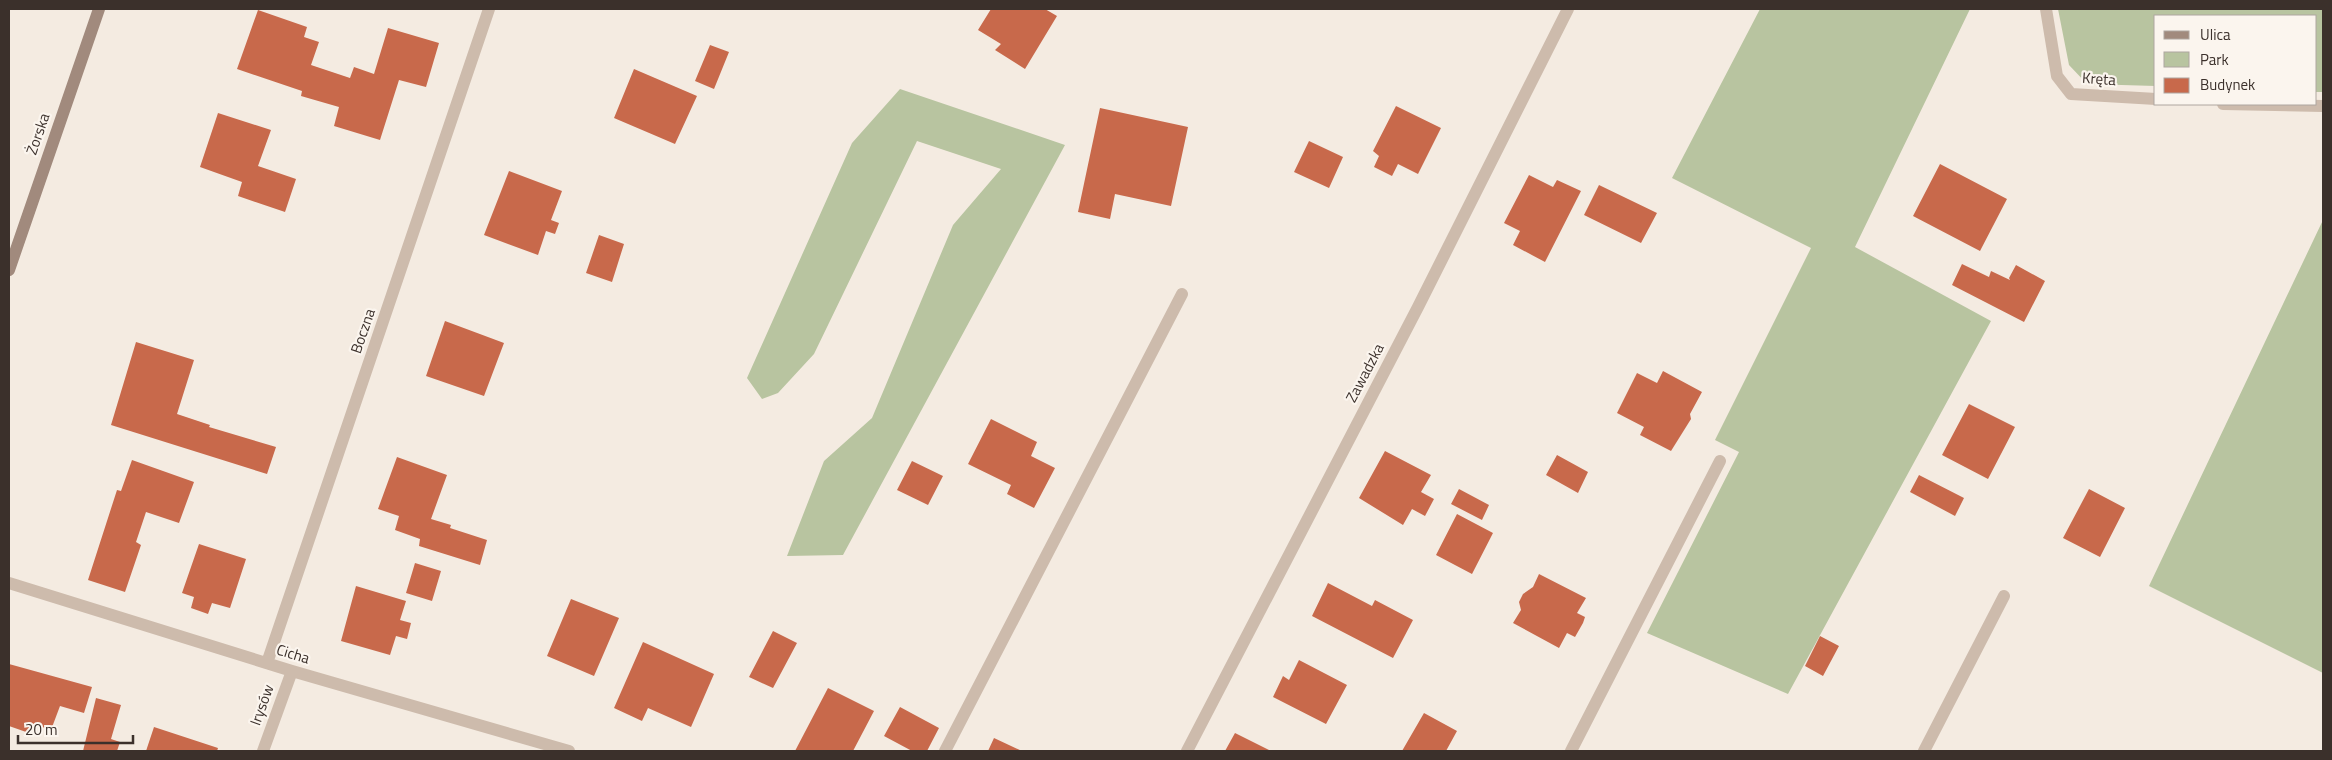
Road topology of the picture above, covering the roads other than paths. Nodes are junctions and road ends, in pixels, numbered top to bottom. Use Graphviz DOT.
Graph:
graph roads {
  1 [pos="99,9"];
  2 [pos="488,9"];
  3 [pos="1568,9"];
  4 [pos="2046,9"];
  5 [pos="2154,99"];
  6 [pos="2273,105"];
  7 [pos="2323,106"];
  8 [pos="9,270"];
  9 [pos="1182,294"];
  10 [pos="1720,461"];
  11 [pos="9,583"];
  12 [pos="2004,596"];
  13 [pos="268,663"];
  14 [pos="292,670"];
  15 [pos="263,751"];
  16 [pos="569,751"];
  17 [pos="945,751"];
  18 [pos="1188,751"];
  19 [pos="1571,751"];
  20 [pos="1924,751"];
  1 -- 8 [label="street, Żorska"];
  2 -- 13 [label="street, Boczna"];
  3 -- 18 [label="street, Zawadzka"];
  4 -- 5 [label="street, Kręta"];
  6 -- 7 [label="street"];
  9 -- 17 [label="street"];
  10 -- 19 [label="street"];
  11 -- 13 [label="street, Cicha"];
  12 -- 20 [label="street"];
  13 -- 14 [label="street, Cicha"];
  14 -- 15 [label="street, Irysów"];
  14 -- 16 [label="street, Cicha"];
}
